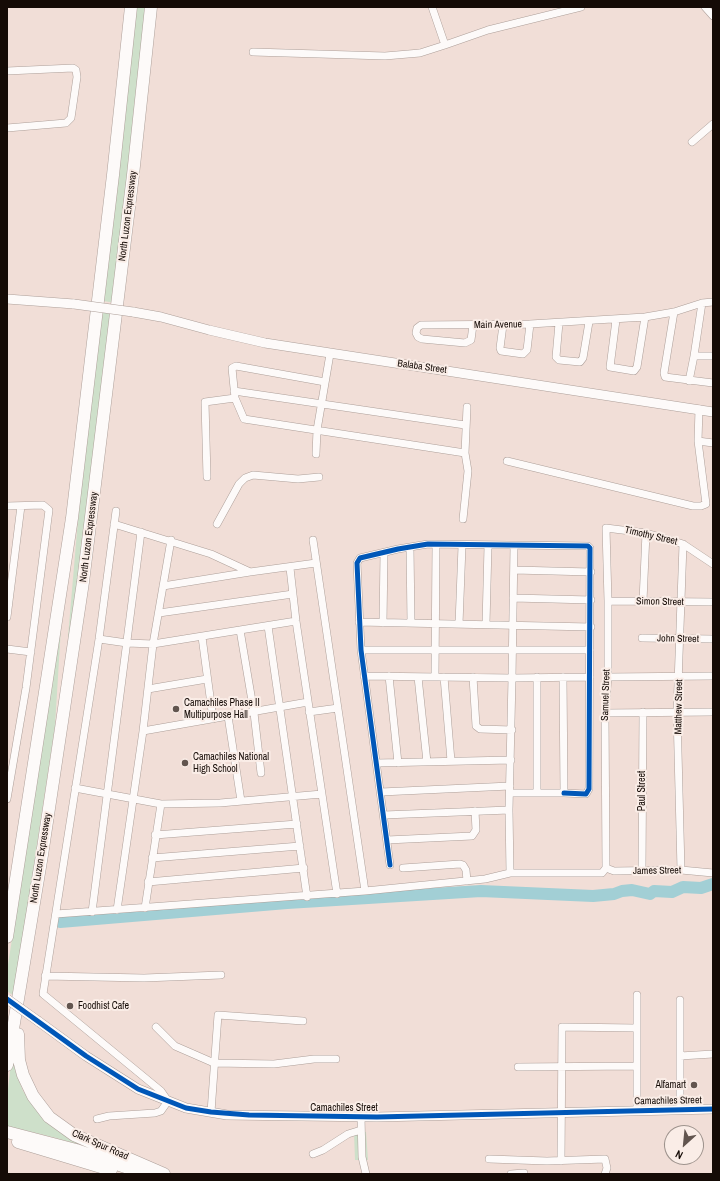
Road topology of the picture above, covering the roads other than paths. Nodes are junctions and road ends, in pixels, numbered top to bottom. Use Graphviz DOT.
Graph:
graph roads {
  1 [pos="130,7"];
  2 [pos="151,7"];
  3 [pos="432,7"];
  4 [pos="582,7"];
  5 [pos="705,7"];
  6 [pos="713,16"];
  7 [pos="445,45"];
  8 [pos="253,52"];
  9 [pos="7,71"];
  10 [pos="713,124"];
  11 [pos="7,128"];
  12 [pos="692,142"];
  13 [pos="7,299"];
  14 [pos="713,302"];
  15 [pos="702,303"];
  16 [pos="674,312"];
  17 [pos="645,317"];
  18 [pos="616,320"];
  19 [pos="588,322"];
  20 [pos="559,323"];
  21 [pos="530,324"];
  22 [pos="473,325"];
  23 [pos="503,325"];
  24 [pos="330,354"];
  25 [pos="694,356"];
  26 [pos="713,356"];
  27 [pos="689,381"];
  28 [pos="325,382"];
  29 [pos="713,383"];
  30 [pos="235,395"];
  31 [pos="322,404"];
  32 [pos="467,407"];
  33 [pos="699,409"];
  34 [pos="713,412"];
  35 [pos="466,425"];
  36 [pos="317,430"];
  37 [pos="698,441"];
  38 [pos="713,443"];
  39 [pos="465,453"];
  40 [pos="316,454"];
  41 [pos="507,461"];
  42 [pos="207,477"];
  43 [pos="319,477"];
  44 [pos="710,504"];
  45 [pos="7,506"];
  46 [pos="21,506"];
  47 [pos="116,511"];
  48 [pos="463,519"];
  49 [pos="114,524"];
  50 [pos="217,524"];
  51 [pos="606,528"];
  52 [pos="141,532"];
  53 [pos="646,533"];
  54 [pos="170,540"];
  55 [pos="313,540"];
  56 [pos="683,544"];
  57 [pos="436,545"];
  58 [pos="462,546"];
  59 [pos="488,546"];
  60 [pos="514,546"];
  61 [pos="410,547"];
  62 [pos="384,553"];
  63 [pos="316,563"];
  64 [pos="713,564"];
  65 [pos="290,568"];
  66 [pos="514,570"];
  67 [pos="250,572"];
  68 [pos="591,572"];
  69 [pos="163,586"];
  70 [pos="293,594"];
  71 [pos="513,598"];
  72 [pos="590,600"];
  73 [pos="608,601"];
  74 [pos="643,601"];
  75 [pos="681,602"];
  76 [pos="713,602"];
  77 [pos="159,613"];
  78 [pos="7,617"];
  79 [pos="296,621"];
  80 [pos="359,622"];
  81 [pos="383,623"];
  82 [pos="411,623"];
  83 [pos="435,624"];
  84 [pos="460,624"];
  85 [pos="486,624"];
  86 [pos="513,625"];
  87 [pos="268,626"];
  88 [pos="591,627"];
  89 [pos="240,630"];
  90 [pos="202,636"];
  91 [pos="642,638"];
  92 [pos="99,639"];
  93 [pos="680,639"];
  94 [pos="713,639"];
  95 [pos="126,643"];
  96 [pos="153,644"];
  97 [pos="436,649"];
  98 [pos="7,650"];
  99 [pos="360,650"];
  100 [pos="590,650"];
  101 [pos="512,651"];
  102 [pos="31,652"];
  103 [pos="364,676"];
  104 [pos="389,676"];
  105 [pos="435,676"];
  106 [pos="679,676"];
  107 [pos="713,676"];
  108 [pos="418,677"];
  109 [pos="444,677"];
  110 [pos="473,677"];
  111 [pos="563,677"];
  112 [pos="590,677"];
  113 [pos="608,677"];
  114 [pos="512,678"];
  115 [pos="537,678"];
  116 [pos="207,679"];
  117 [pos="148,689"];
  118 [pos="308,702"];
  119 [pos="281,707"];
  120 [pos="338,708"];
  121 [pos="254,712"];
  122 [pos="309,712"];
  123 [pos="643,712"];
  124 [pos="677,712"];
  125 [pos="713,712"];
  126 [pos="605,713"];
  127 [pos="228,716"];
  128 [pos="213,719"];
  129 [pos="512,730"];
  130 [pos="143,731"];
  131 [pos="511,760"];
  132 [pos="451,761"];
  133 [pos="427,762"];
  134 [pos="377,763"];
  135 [pos="398,763"];
  136 [pos="261,773"];
  137 [pos="8,784"];
  138 [pos="75,788"];
  139 [pos="510,790"];
  140 [pos="381,792"];
  141 [pos="537,793"];
  142 [pos="322,794"];
  143 [pos="564,794"];
  144 [pos="107,795"];
  145 [pos="293,797"];
  146 [pos="7,799"];
  147 [pos="134,799"];
  148 [pos="241,801"];
  149 [pos="161,804"];
  150 [pos="509,810"];
  151 [pos="475,811"];
  152 [pos="384,815"];
  153 [pos="297,824"];
  154 [pos="24,835"];
  155 [pos="155,835"];
  156 [pos="387,840"];
  157 [pos="300,846"];
  158 [pos="152,858"];
  159 [pos="390,865"];
  160 [pos="606,866"];
  161 [pos="304,868"];
  162 [pos="403,868"];
  163 [pos="681,870"];
  164 [pos="642,871"];
  165 [pos="510,873"];
  166 [pos="713,873"];
  167 [pos="7,881"];
  168 [pos="467,881"];
  169 [pos="148,882"];
  170 [pos="365,891"];
  171 [pos="337,894"];
  172 [pos="307,897"];
  173 [pos="145,908"];
  174 [pos="117,910"];
  175 [pos="92,912"];
  176 [pos="56,914"];
  177 [pos="7,937"];
  178 [pos="220,975"];
  179 [pos="44,976"];
  180 [pos="19,994"];
  181 [pos="637,995"];
  182 [pos="7,999"];
  183 [pos="680,1000"];
  184 [pos="303,1021"];
  185 [pos="156,1027"];
  186 [pos="636,1028"];
  187 [pos="713,1054"];
  188 [pos="680,1056"];
  189 [pos="336,1059"];
  190 [pos="214,1063"];
  191 [pos="7,1065"];
  192 [pos="636,1066"];
  193 [pos="518,1067"];
  194 [pos="562,1067"];
  195 [pos="168,1101"];
  196 [pos="713,1109"];
  197 [pos="680,1110"];
  198 [pos="637,1111"];
  199 [pos="211,1112"];
  200 [pos="562,1113"];
  201 [pos="361,1117"];
  202 [pos="97,1120"];
  203 [pos="361,1130"];
  204 [pos="11,1137"];
  205 [pos="313,1154"];
  206 [pos="489,1159"];
  207 [pos="561,1161"];
  208 [pos="524,1173"];
  209 [pos="122,1174"];
  210 [pos="146,1174"];
  211 [pos="164,1174"];
  212 [pos="366,1174"];
  213 [pos="511,1174"];
  214 [pos="605,1174"];
  1 -- 154 [label="highway, North Luzon Expressway"];
  2 -- 180 [label="highway, North Luzon Expressway"];
  3 -- 7 [label="street"];
  4 -- 7 [label="street"];
  5 -- 6 [label="street"];
  7 -- 8 [label="street"];
  9 -- 11 [label="street"];
  10 -- 12 [label="street"];
  13 -- 24 [label="street, Balaba Street, bridge"];
  14 -- 15 [label="street, Main Avenue"];
  15 -- 16 [label="street, Main Avenue"];
  15 -- 25 [label="street"];
  16 -- 17 [label="street, Main Avenue"];
  16 -- 27 [label="street"];
  17 -- 18 [label="street, Main Avenue"];
  17 -- 18 [label="street"];
  18 -- 19 [label="street, Main Avenue"];
  19 -- 20 [label="street, Main Avenue"];
  19 -- 20 [label="street"];
  20 -- 21 [label="street, Main Avenue"];
  21 -- 23 [label="street, Main Avenue"];
  21 -- 23 [label="street"];
  22 -- 22 [label="street, Main Avenue"];
  22 -- 23 [label="street, Main Avenue"];
  24 -- 28 [label="street"];
  24 -- 33 [label="street, Balaba Street"];
  25 -- 26 [label="street"];
  25 -- 27 [label="street"];
  27 -- 29 [label="street"];
  28 -- 30 [label="street"];
  28 -- 31 [label="street"];
  30 -- 31 [label="street"];
  30 -- 36 [label="street"];
  30 -- 42 [label="street"];
  31 -- 35 [label="street"];
  31 -- 36 [label="street"];
  32 -- 35 [label="street"];
  33 -- 34 [label="street, Balaba Street"];
  33 -- 37 [label="street"];
  35 -- 39 [label="street"];
  36 -- 39 [label="street"];
  36 -- 40 [label="street"];
  37 -- 38 [label="street"];
  37 -- 44 [label="street"];
  39 -- 48 [label="street"];
  41 -- 44 [label="street"];
  43 -- 50 [label="street"];
  45 -- 46 [label="street"];
  46 -- 78 [label="street"];
  46 -- 102 [label="street"];
  47 -- 49 [label="street"];
  49 -- 52 [label="street"];
  49 -- 92 [label="street"];
  51 -- 53 [label="street, Timothy Street"];
  51 -- 73 [label="street, Samuel Street"];
  52 -- 54 [label="street"];
  52 -- 95 [label="street"];
  53 -- 56 [label="street, Timothy Street"];
  53 -- 74 [label="street"];
  54 -- 67 [label="street"];
  54 -- 69 [label="street"];
  55 -- 63 [label="street"];
  56 -- 64 [label="street, Timothy Street"];
  56 -- 75 [label="street, Matthew Street"];
  57 -- 58 [label="street"];
  57 -- 61 [label="street"];
  57 -- 83 [label="street"];
  58 -- 59 [label="street"];
  58 -- 84 [label="street"];
  59 -- 60 [label="street"];
  59 -- 85 [label="street"];
  60 -- 66 [label="street"];
  60 -- 68 [label="street"];
  61 -- 62 [label="street"];
  61 -- 82 [label="street"];
  62 -- 80 [label="street"];
  62 -- 81 [label="street"];
  63 -- 65 [label="street"];
  63 -- 120 [label="street"];
  65 -- 67 [label="street"];
  65 -- 70 [label="street"];
  66 -- 68 [label="street"];
  66 -- 71 [label="street"];
  67 -- 69 [label="street"];
  68 -- 72 [label="street"];
  69 -- 77 [label="street"];
  70 -- 77 [label="street"];
  70 -- 79 [label="street"];
  71 -- 72 [label="street"];
  71 -- 86 [label="street"];
  72 -- 88 [label="street"];
  73 -- 74 [label="street, Simon Street"];
  73 -- 113 [label="street, Samuel Street"];
  74 -- 75 [label="street, Simon Street"];
  75 -- 76 [label="street, Simon Street"];
  75 -- 93 [label="street, Matthew Street"];
  77 -- 96 [label="street"];
  79 -- 87 [label="street"];
  79 -- 118 [label="street"];
  80 -- 81 [label="street"];
  80 -- 99 [label="street"];
  81 -- 82 [label="street"];
  82 -- 83 [label="street"];
  83 -- 84 [label="street"];
  83 -- 97 [label="street"];
  84 -- 85 [label="street"];
  85 -- 86 [label="street"];
  86 -- 88 [label="street"];
  86 -- 101 [label="street"];
  87 -- 89 [label="street"];
  87 -- 119 [label="street"];
  88 -- 100 [label="street"];
  89 -- 90 [label="street"];
  89 -- 121 [label="street"];
  90 -- 96 [label="street"];
  90 -- 116 [label="street"];
  91 -- 93 [label="street, John Street"];
  92 -- 95 [label="street"];
  92 -- 138 [label="street"];
  93 -- 94 [label="street, John Street"];
  93 -- 106 [label="street, Matthew Street"];
  95 -- 96 [label="street"];
  95 -- 144 [label="street"];
  96 -- 117 [label="street"];
  97 -- 99 [label="street"];
  97 -- 101 [label="street"];
  97 -- 105 [label="street"];
  98 -- 102 [label="street"];
  99 -- 103 [label="street"];
  100 -- 101 [label="street"];
  100 -- 112 [label="street"];
  101 -- 114 [label="street"];
  102 -- 137 [label="street"];
  103 -- 104 [label="street"];
  103 -- 134 [label="street"];
  104 -- 108 [label="street"];
  104 -- 135 [label="street"];
  105 -- 108 [label="street"];
  105 -- 109 [label="street"];
  106 -- 107 [label="street"];
  106 -- 113 [label="street"];
  106 -- 124 [label="street, Matthew Street"];
  108 -- 133 [label="street"];
  109 -- 110 [label="street"];
  109 -- 132 [label="street"];
  110 -- 114 [label="street"];
  110 -- 129 [label="street"];
  111 -- 112 [label="street"];
  111 -- 115 [label="street"];
  111 -- 143 [label="street"];
  112 -- 143 [label="street"];
  113 -- 126 [label="street, Samuel Street"];
  114 -- 115 [label="street"];
  114 -- 129 [label="street"];
  115 -- 141 [label="street"];
  116 -- 117 [label="street"];
  116 -- 128 [label="street"];
  117 -- 130 [label="street"];
  118 -- 119 [label="street"];
  118 -- 122 [label="street"];
  119 -- 121 [label="street"];
  119 -- 145 [label="street"];
  120 -- 122 [label="street"];
  120 -- 170 [label="street"];
  121 -- 127 [label="street"];
  121 -- 136 [label="street"];
  122 -- 142 [label="street"];
  123 -- 124 [label="street"];
  123 -- 126 [label="street"];
  123 -- 164 [label="street, Paul Street"];
  124 -- 125 [label="street"];
  124 -- 163 [label="street, Matthew Street"];
  126 -- 160 [label="street, Samuel Street"];
  127 -- 128 [label="street"];
  127 -- 148 [label="street"];
  128 -- 130 [label="street"];
  129 -- 131 [label="street"];
  130 -- 147 [label="street"];
  131 -- 132 [label="street"];
  131 -- 139 [label="street"];
  132 -- 133 [label="street"];
  133 -- 135 [label="street"];
  134 -- 135 [label="street"];
  134 -- 140 [label="street"];
  137 -- 146 [label="street"];
  138 -- 144 [label="street"];
  138 -- 176 [label="street"];
  139 -- 140 [label="street"];
  139 -- 141 [label="street"];
  139 -- 150 [label="street"];
  140 -- 152 [label="street"];
  141 -- 143 [label="street"];
  142 -- 145 [label="street"];
  142 -- 171 [label="street"];
  144 -- 147 [label="street"];
  144 -- 175 [label="street"];
  145 -- 148 [label="street"];
  145 -- 153 [label="street"];
  147 -- 149 [label="street"];
  147 -- 174 [label="street"];
  148 -- 149 [label="street"];
  149 -- 155 [label="street"];
  150 -- 151 [label="street"];
  150 -- 165 [label="street"];
  151 -- 152 [label="street"];
  151 -- 156 [label="street"];
  152 -- 156 [label="street"];
  153 -- 155 [label="street"];
  153 -- 157 [label="street"];
  154 -- 167 [label="highway"];
  154 -- 177 [label="highway, North Luzon Expressway"];
  155 -- 158 [label="street"];
  156 -- 159 [label="street"];
  157 -- 158 [label="street"];
  157 -- 161 [label="street"];
  158 -- 169 [label="street"];
  160 -- 164 [label="street, James Street"];
  160 -- 165 [label="street"];
  161 -- 169 [label="street"];
  161 -- 172 [label="street"];
  162 -- 168 [label="street"];
  163 -- 164 [label="street, James Street"];
  163 -- 166 [label="street, James Street"];
  165 -- 168 [label="street"];
  168 -- 170 [label="street"];
  169 -- 173 [label="street"];
  170 -- 171 [label="street"];
  171 -- 172 [label="street"];
  172 -- 173 [label="street"];
  173 -- 174 [label="street"];
  174 -- 175 [label="street"];
  175 -- 176 [label="street"];
  176 -- 179 [label="street"];
  178 -- 179 [label="street"];
  179 -- 195 [label="street"];
  180 -- 191 [label="highway, North Luzon Expressway"];
  180 -- 211 [label="highway, Clark Spur Road"];
  181 -- 186 [label="street"];
  182 -- 195 [label="street, Camachiles Street, bridge"];
  183 -- 188 [label="street"];
  184 -- 190 [label="street"];
  185 -- 190 [label="street"];
  186 -- 192 [label="street"];
  186 -- 194 [label="street"];
  187 -- 188 [label="street"];
  188 -- 197 [label="street"];
  189 -- 190 [label="street"];
  190 -- 199 [label="street"];
  192 -- 194 [label="street"];
  192 -- 198 [label="street"];
  193 -- 194 [label="street"];
  194 -- 200 [label="street"];
  195 -- 199 [label="street, Camachiles Street"];
  195 -- 202 [label="street"];
  196 -- 197 [label="street, Camachiles Street"];
  197 -- 198 [label="street, Camachiles Street"];
  198 -- 200 [label="street, Camachiles Street"];
  199 -- 201 [label="street, Camachiles Street"];
  200 -- 201 [label="street, Camachiles Street"];
  200 -- 207 [label="street"];
  201 -- 203 [label="street"];
  203 -- 205 [label="street"];
  203 -- 212 [label="street"];
  204 -- 209 [label="highway, Clark Spur Road"];
  204 -- 210 [label="highway"];
  206 -- 207 [label="street"];
  207 -- 214 [label="street"];
  208 -- 213 [label="street"];
}
